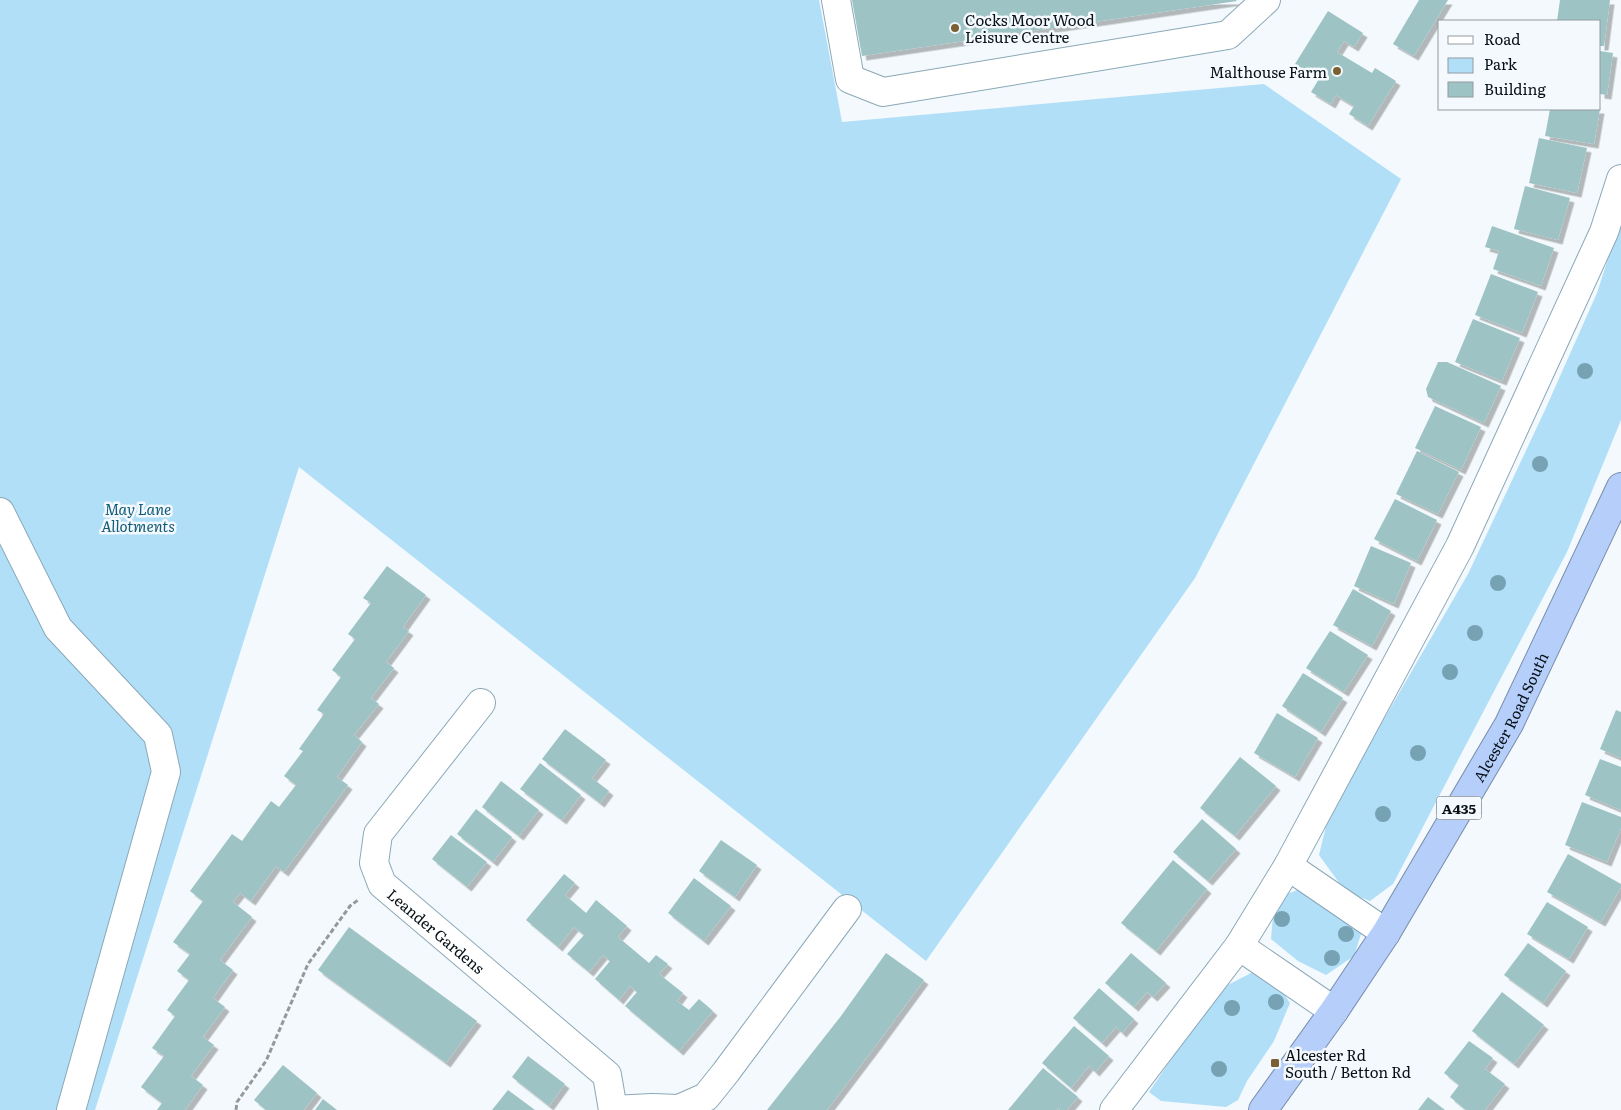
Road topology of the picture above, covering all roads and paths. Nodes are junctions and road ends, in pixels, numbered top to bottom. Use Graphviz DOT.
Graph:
graph roads {
  1 [pos="836,0"];
  2 [pos="1266,0"];
  3 [pos="1621,179"];
  4 [pos="1621,487"];
  5 [pos="0,512"];
  6 [pos="480,703"];
  7 [pos="1288,866"];
  8 [pos="382,884"];
  9 [pos="847,909"];
  10 [pos="1386,933"];
  11 [pos="1239,946"];
  12 [pos="1334,1011"];
  13 [pos="71,1110"];
  14 [pos="236,1110"];
  15 [pos="1114,1110"];
  16 [pos="1263,1110"];
  1 -- 2 [label="street"];
  3 -- 7 [label="street"];
  4 -- 10 [label="highway, Alcester Road South / A435"];
  5 -- 13 [label="street"];
  6 -- 8 [label="street, Leander Gardens"];
  7 -- 10 [label="street"];
  7 -- 11 [label="street"];
  8 -- 9 [label="street, Leander Gardens"];
  8 -- 14 [label="path"];
  10 -- 12 [label="highway, Alcester Road South / A435"];
  11 -- 12 [label="street"];
  11 -- 15 [label="street"];
  12 -- 16 [label="highway, Alcester Road South / A435"];
}
